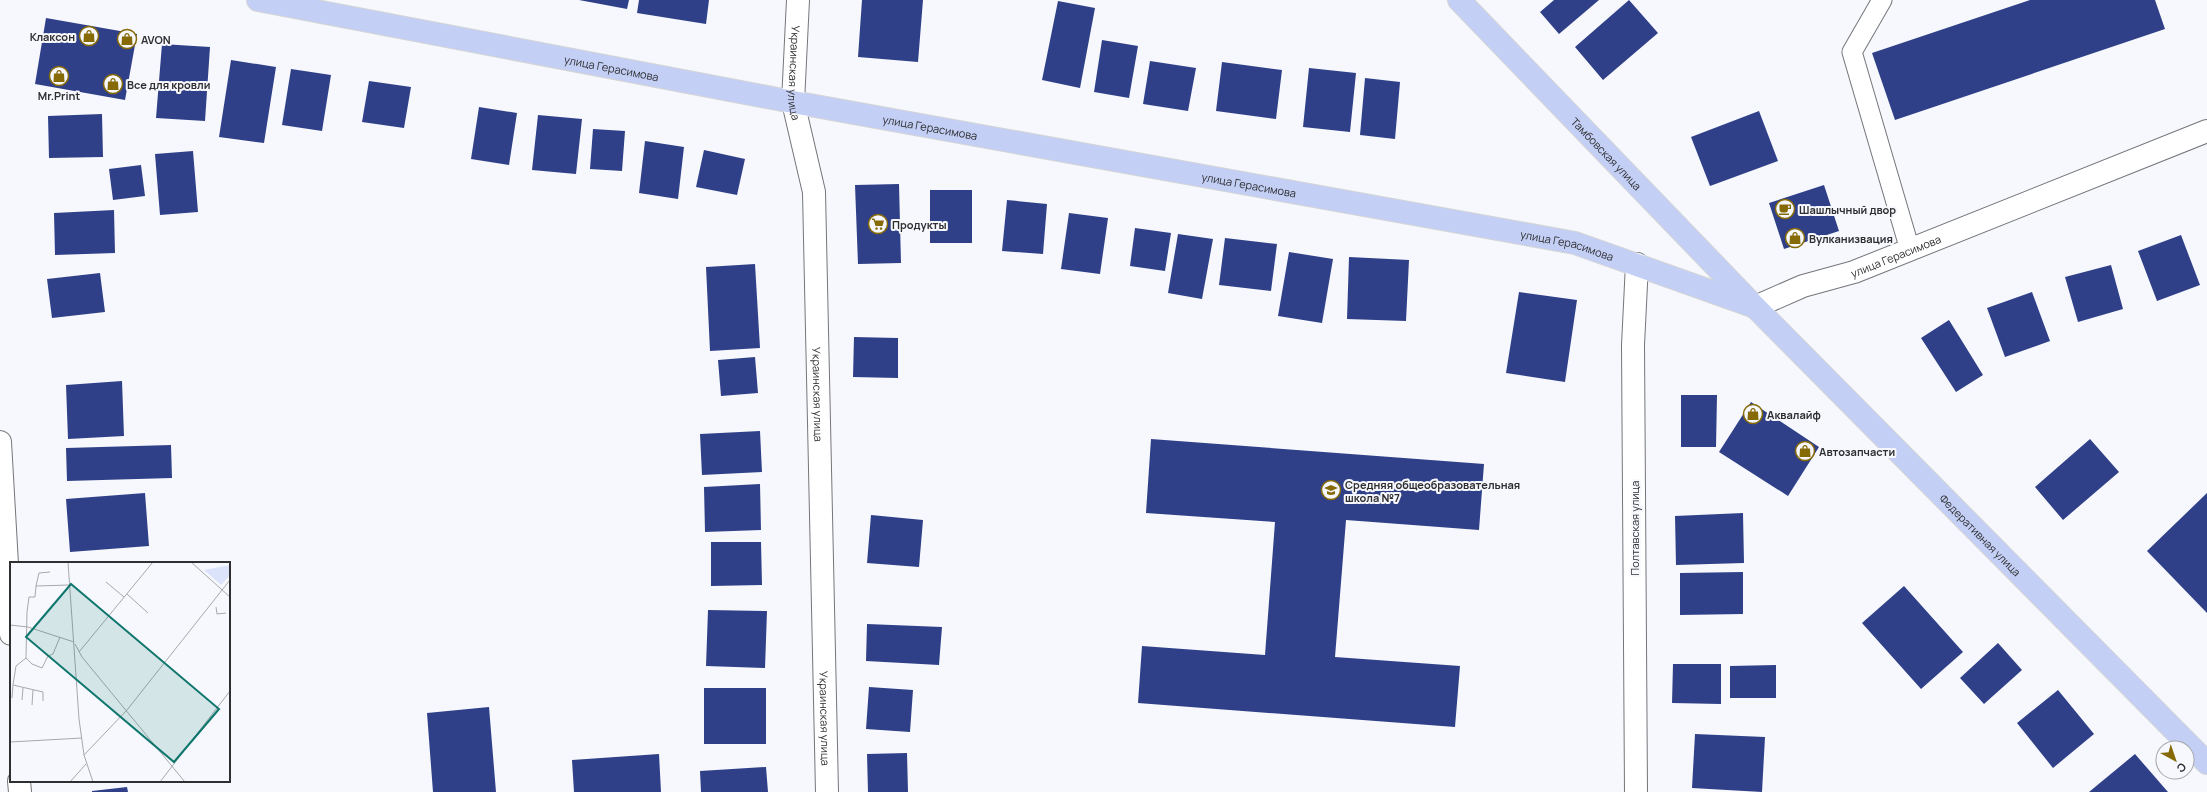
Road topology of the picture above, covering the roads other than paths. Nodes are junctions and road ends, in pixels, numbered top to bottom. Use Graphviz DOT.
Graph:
graph roads {
  1 [pos="258,0"];
  2 [pos="798,0"];
  3 [pos="1459,0"];
  4 [pos="1882,0"];
  5 [pos="793,102"];
  6 [pos="2207,131"];
  7 [pos="1910,250"];
  8 [pos="1637,264"];
  9 [pos="1755,308"];
  10 [pos="0,442"];
  11 [pos="10,617"];
  12 [pos="2207,763"];
  13 [pos="19,782"];
  14 [pos="20,792"];
  15 [pos="827,792"];
  16 [pos="1636,792"];
  1 -- 5 [label="main road, улица Герасимова"];
  2 -- 5 [label="street, Украинская улица"];
  3 -- 9 [label="main road, Тамбовская улица"];
  4 -- 7 [label="lane"];
  5 -- 8 [label="main road, улица Герасимова"];
  5 -- 15 [label="street, Украинская улица"];
  6 -- 7 [label="street, улица Герасимова"];
  7 -- 9 [label="street, улица Герасимова"];
  8 -- 9 [label="main road, улица Герасимова"];
  8 -- 16 [label="street, Полтавская улица"];
  9 -- 12 [label="main road, Федеративная улица"];
  10 -- 11 [label="street"];
  13 -- 14 [label="street"];
}
